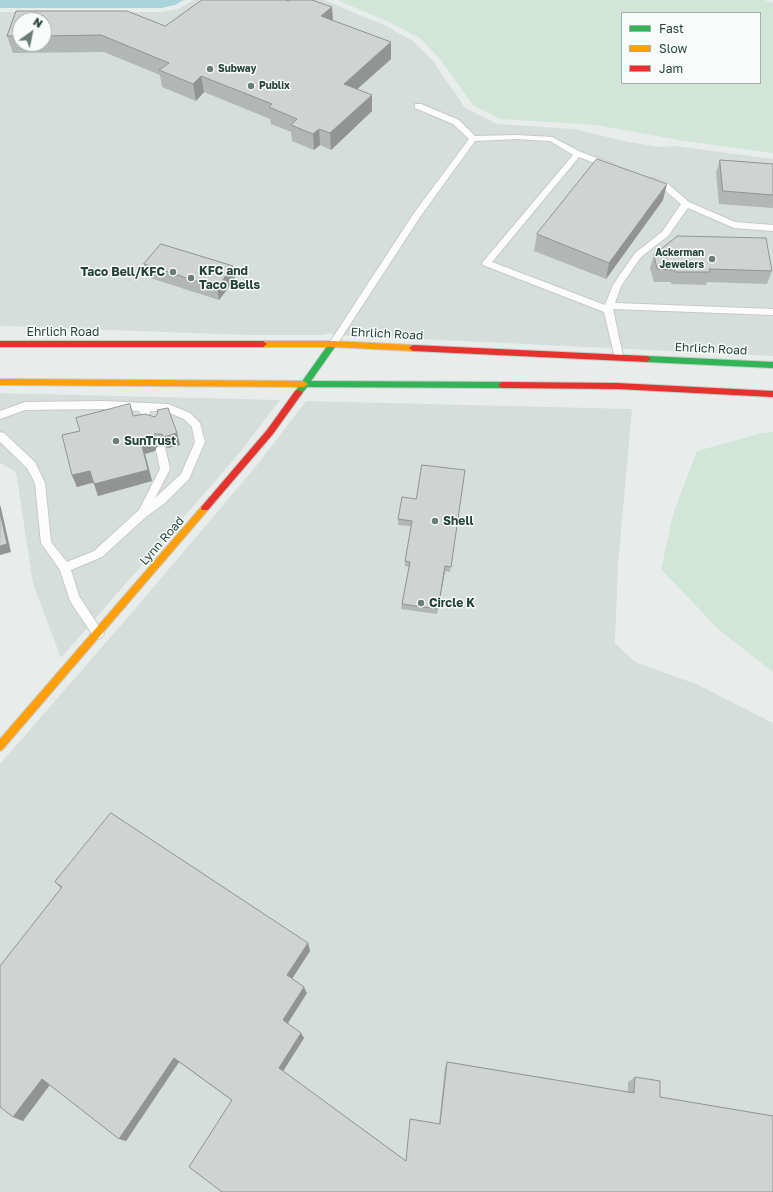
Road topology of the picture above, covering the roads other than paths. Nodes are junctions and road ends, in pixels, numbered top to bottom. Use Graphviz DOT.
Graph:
graph roads {
  1 [pos="418,106"];
  2 [pos="473,139"];
  3 [pos="578,154"];
  4 [pos="621,170"];
  5 [pos="642,178"];
  6 [pos="686,204"];
  7 [pos="773,228"];
  8 [pos="609,308"];
  9 [pos="773,312"];
  10 [pos="0,344"];
  11 [pos="333,344"];
  12 [pos="618,356"];
  13 [pos="773,365"];
  14 [pos="0,382"];
  15 [pos="305,384"];
  16 [pos="773,394"];
  17 [pos="142,408"];
  18 [pos="0,415"];
  19 [pos="151,418"];
  20 [pos="0,436"];
  21 [pos="161,450"];
  22 [pos="143,513"];
  23 [pos="65,568"];
  24 [pos="98,634"];
  25 [pos="0,746"];
  1 -- 2 [label="lane"];
  2 -- 3 [label="lane"];
  2 -- 11 [label="lane"];
  3 -- 4 [label="lane"];
  3 -- 8 [label="lane"];
  5 -- 6 [label="lane"];
  6 -- 7 [label="lane"];
  6 -- 8 [label="lane"];
  8 -- 9 [label="lane"];
  8 -- 12 [label="lane"];
  10 -- 11 [label="main road, Ehrlich Road"];
  11 -- 12 [label="main road, Ehrlich Road"];
  11 -- 15 [label="main road, Lynn Road"];
  12 -- 13 [label="main road, Ehrlich Road"];
  14 -- 15 [label="main road"];
  15 -- 16 [label="main road"];
  15 -- 24 [label="main road, Lynn Road"];
  17 -- 18 [label="lane"];
  17 -- 19 [label="lane"];
  17 -- 22 [label="lane"];
  20 -- 23 [label="lane"];
  21 -- 22 [label="lane"];
  22 -- 23 [label="lane"];
  23 -- 24 [label="lane"];
  24 -- 25 [label="main road, Lynn Road"];
}
